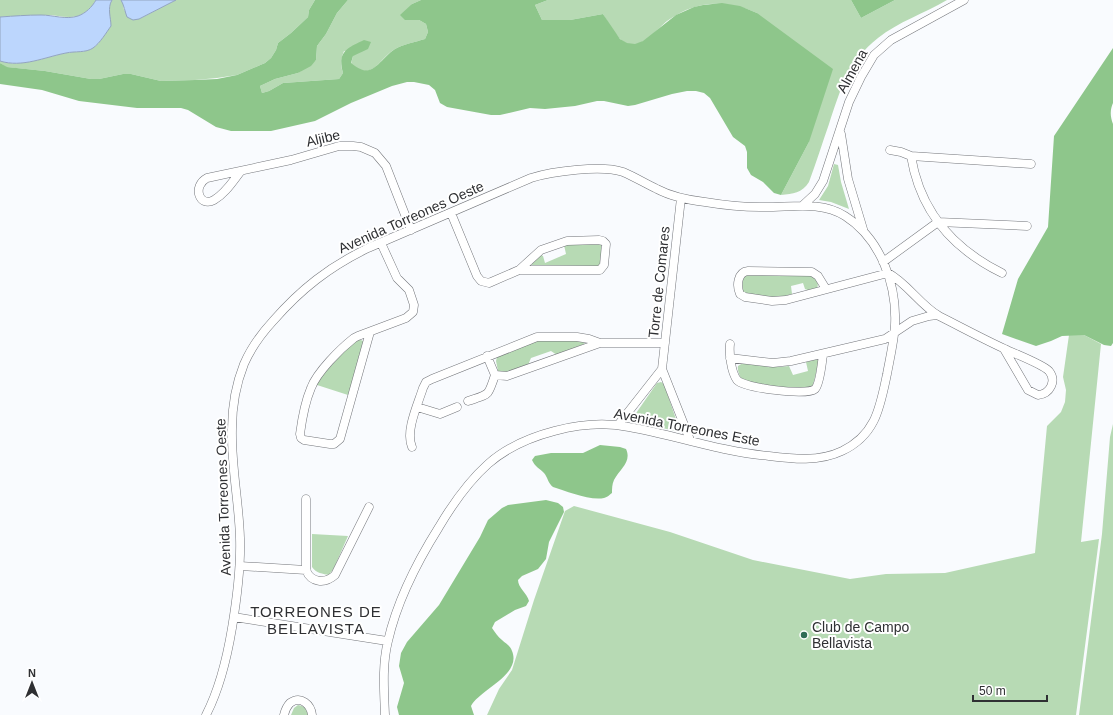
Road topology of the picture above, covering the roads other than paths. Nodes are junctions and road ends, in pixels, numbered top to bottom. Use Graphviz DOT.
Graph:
graph roads {
  1 [pos="964,0"];
  2 [pos="840,131"];
  3 [pos="890,150"];
  4 [pos="911,156"];
  5 [pos="1030,164"];
  6 [pos="241,172"];
  7 [pos="681,198"];
  8 [pos="802,206"];
  9 [pos="451,213"];
  10 [pos="938,222"];
  11 [pos="1027,226"];
  12 [pos="411,230"];
  13 [pos="865,234"];
  14 [pos="381,243"];
  15 [pos="883,262"];
  16 [pos="519,270"];
  17 [pos="888,273"];
  18 [pos="1002,273"];
  19 [pos="826,289"];
  20 [pos="937,315"];
  21 [pos="370,332"];
  22 [pos="894,334"];
  23 [pos="600,343"];
  24 [pos="665,343"];
  25 [pos="730,344"];
  26 [pos="1004,349"];
  27 [pos="824,354"];
  28 [pos="487,356"];
  29 [pos="730,358"];
  30 [pos="662,369"];
  31 [pos="495,375"];
  32 [pos="468,402"];
  33 [pos="417,407"];
  34 [pos="458,407"];
  35 [pos="618,425"];
  36 [pos="690,440"];
  37 [pos="412,447"];
  38 [pos="306,499"];
  39 [pos="369,507"];
  40 [pos="240,566"];
  41 [pos="306,570"];
  42 [pos="234,617"];
  43 [pos="388,642"];
  44 [pos="206,715"];
  45 [pos="284,715"];
  46 [pos="312,715"];
  47 [pos="385,715"];
  1 -- 2 [label="street, Almena"];
  2 -- 8 [label="street, Almena"];
  2 -- 13 [label="street, Almena"];
  3 -- 4 [label="street"];
  4 -- 5 [label="street"];
  4 -- 10 [label="street"];
  6 -- 6 [label="street, Aljibe"];
  6 -- 12 [label="street, Aljibe"];
  7 -- 8 [label="street, Avenida Torreones Oeste"];
  7 -- 9 [label="street, Avenida Torreones Oeste"];
  7 -- 24 [label="street, Torre de Comares"];
  8 -- 13 [label="street, Avenida Torreones Oeste"];
  9 -- 12 [label="street, Avenida Torreones Oeste"];
  9 -- 16 [label="street"];
  10 -- 11 [label="street"];
  10 -- 15 [label="street"];
  10 -- 18 [label="street"];
  12 -- 14 [label="street, Avenida Torreones Oeste"];
  13 -- 15 [label="street, Avenida Torreones Oeste"];
  14 -- 21 [label="street"];
  14 -- 40 [label="street, Avenida Torreones Oeste"];
  15 -- 17 [label="street, Avenida Torreones Oeste"];
  16 -- 16 [label="street"];
  17 -- 19 [label="street"];
  17 -- 20 [label="street"];
  17 -- 22 [label="street, Avenida Torreones Oeste"];
  19 -- 19 [label="street"];
  20 -- 22 [label="street"];
  20 -- 26 [label="street"];
  21 -- 21 [label="street"];
  22 -- 27 [label="street"];
  22 -- 36 [label="street, Avenida Torreones Este"];
  23 -- 24 [label="street"];
  23 -- 28 [label="street"];
  23 -- 31 [label="street"];
  24 -- 30 [label="street, Torre de Comares"];
  25 -- 29 [label="street"];
  26 -- 26 [label="street"];
  27 -- 29 [label="street"];
  27 -- 29 [label="street"];
  28 -- 31 [label="street"];
  28 -- 33 [label="street"];
  30 -- 35 [label="street"];
  30 -- 36 [label="street, Torre de Comares"];
  31 -- 32 [label="street"];
  33 -- 34 [label="street"];
  33 -- 37 [label="street"];
  35 -- 36 [label="street, Avenida Torreones Este"];
  35 -- 43 [label="street, Avenida Torreones Este"];
  38 -- 41 [label="street"];
  39 -- 41 [label="street"];
  40 -- 41 [label="street"];
  40 -- 42 [label="street, Avenida Torreones Oeste"];
  42 -- 43 [label="street"];
  42 -- 44 [label="street, Avenida Torreones Oeste"];
  43 -- 47 [label="street, Avenida Torreones Este"];
  45 -- 46 [label="street"];
}
